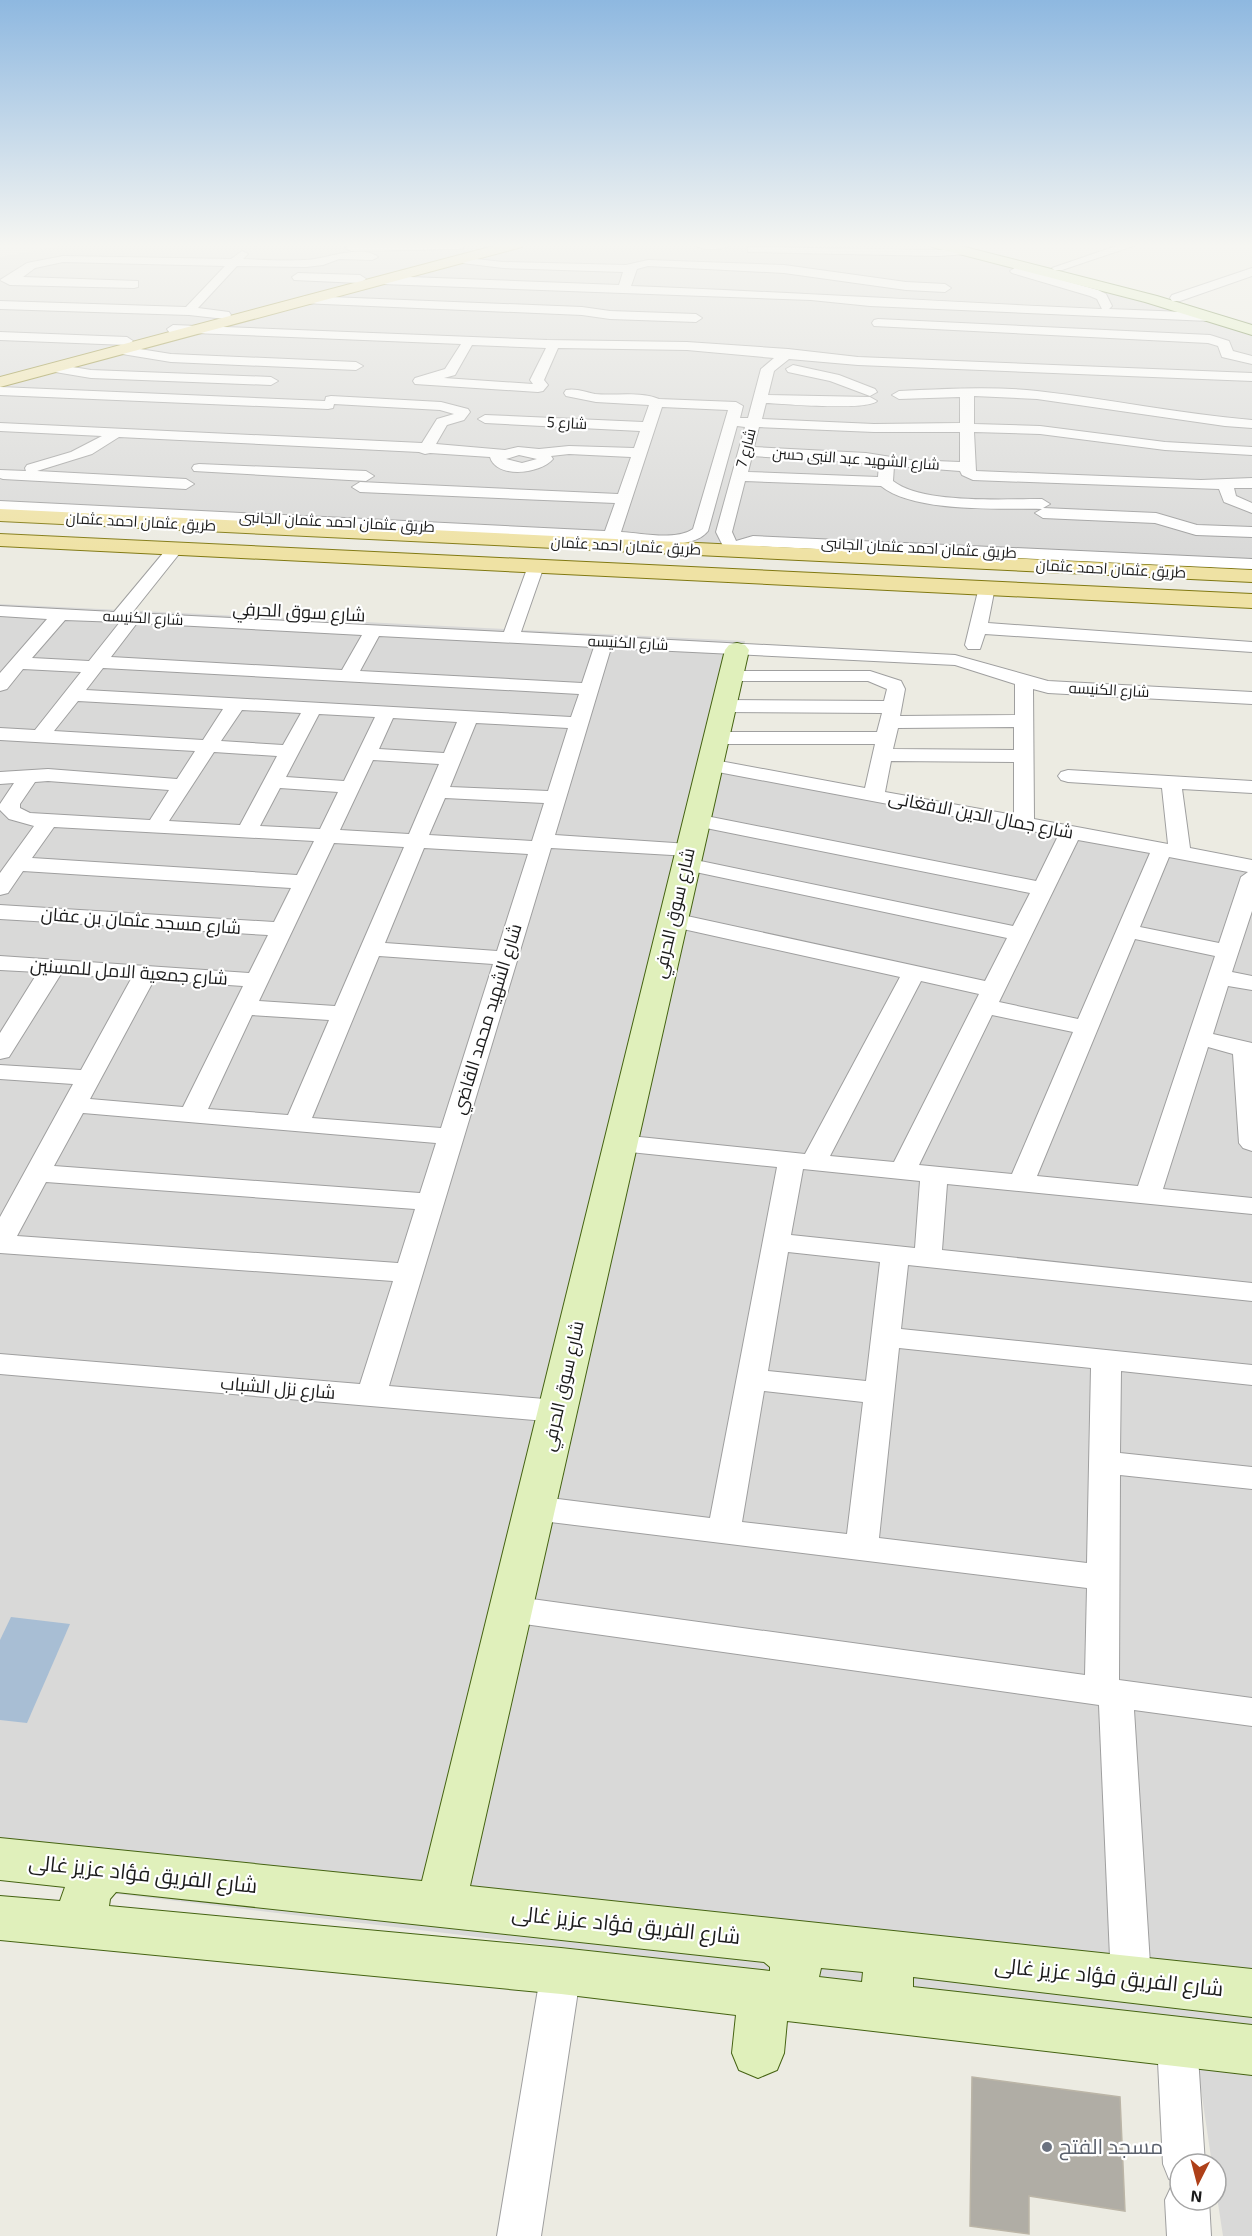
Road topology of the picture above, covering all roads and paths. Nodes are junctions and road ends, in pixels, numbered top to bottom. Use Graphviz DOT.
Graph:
graph roads {
  1 [pos="107,348"];
  2 [pos="109,348"];
  3 [pos="136,348"];
  4 [pos="316,348"];
  5 [pos="389,348"];
  6 [pos="461,348"];
  7 [pos="542,348"];
  8 [pos="600,348"];
  9 [pos="721,348"];
  10 [pos="1225,348"];
  11 [pos="552,349"];
  12 [pos="788,353"];
  13 [pos="78,354"];
  14 [pos="365,354"];
  15 [pos="55,360"];
  16 [pos="1251,362"];
  17 [pos="286,363"];
  18 [pos="772,364"];
  19 [pos="1019,368"];
  20 [pos="0,375"];
  21 [pos="110,375"];
  22 [pos="153,377"];
  23 [pos="1252,377"];
  24 [pos="272,381"];
  25 [pos="420,381"];
  26 [pos="0,382"];
  27 [pos="1080,386"];
  28 [pos="553,388"];
  29 [pos="0,391"];
  30 [pos="967,393"];
  31 [pos="1020,394"];
  32 [pos="84,395"];
  33 [pos="587,396"];
  34 [pos="870,396"];
  35 [pos="134,397"];
  36 [pos="896,398"];
  37 [pos="760,399"];
  38 [pos="200,400"];
  39 [pos="255,402"];
  40 [pos="329,403"];
  41 [pos="394,403"];
  42 [pos="1039,413"];
  43 [pos="461,414"];
  44 [pos="652,416"];
  45 [pos="521,421"];
  46 [pos="732,421"];
  47 [pos="576,423"];
  48 [pos="1231,423"];
  49 [pos="1252,424"];
  50 [pos="832,426"];
  51 [pos="0,427"];
  52 [pos="892,427"];
  53 [pos="967,428"];
  54 [pos="42,429"];
  55 [pos="116,432"];
  56 [pos="170,435"];
  57 [pos="226,437"];
  58 [pos="749,437"];
  59 [pos="302,441"];
  60 [pos="385,445"];
  61 [pos="1176,447"];
  62 [pos="1246,450"];
  63 [pos="415,452"];
  64 [pos="640,453"];
  65 [pos="829,455"];
  66 [pos="502,456"];
  67 [pos="538,459"];
  68 [pos="887,461"];
  69 [pos="967,467"];
  70 [pos="199,468"];
  71 [pos="1,472"];
  72 [pos="738,476"];
  73 [pos="1037,478"];
  74 [pos="885,482"];
  75 [pos="1225,483"];
  76 [pos="1252,483"];
  77 [pos="186,484"];
  78 [pos="1186,484"];
  79 [pos="357,491"];
  80 [pos="465,492"];
  81 [pos="542,495"];
  82 [pos="624,499"];
  83 [pos="0,506"];
  84 [pos="1043,508"];
  85 [pos="1252,508"];
  86 [pos="159,514"];
  87 [pos="0,515"];
  88 [pos="335,527"];
  89 [pos="1252,532"];
  90 [pos="0,540"];
  91 [pos="610,540"];
  92 [pos="647,547"];
  93 [pos="175,549"];
  94 [pos="734,551"];
  95 [pos="1053,560"];
  96 [pos="1252,564"];
  97 [pos="537,566"];
  98 [pos="644,571"];
  99 [pos="756,576"];
  100 [pos="1252,576"];
  101 [pos="987,587"];
  102 [pos="0,596"];
  103 [pos="1252,600"];
  104 [pos="0,610"];
  105 [pos="127,612"];
  106 [pos="60,614"];
  107 [pos="978,628"];
  108 [pos="373,630"];
  109 [pos="513,630"];
  110 [pos="604,642"];
  111 [pos="1252,647"];
  112 [pos="970,662"];
  113 [pos="18,663"];
  114 [pos="96,664"];
  115 [pos="219,669"];
  116 [pos="348,676"];
  117 [pos="1024,681"];
  118 [pos="0,685"];
  119 [pos="589,689"];
  120 [pos="73,695"];
  121 [pos="1252,698"];
  122 [pos="198,702"];
  123 [pos="236,704"];
  124 [pos="723,707"];
  125 [pos="313,708"];
  126 [pos="387,712"];
  127 [pos="469,717"];
  128 [pos="1024,721"];
  129 [pos="579,723"];
  130 [pos="888,731"];
  131 [pos="0,734"];
  132 [pos="41,736"];
  133 [pos="76,738"];
  134 [pos="208,746"];
  135 [pos="290,751"];
  136 [pos="367,754"];
  137 [pos="1024,756"];
  138 [pos="451,759"];
  139 [pos="38,775"];
  140 [pos="1068,776"];
  141 [pos="0,778"];
  142 [pos="273,782"];
  143 [pos="1171,782"];
  144 [pos="183,785"];
  145 [pos="351,787"];
  146 [pos="1252,787"];
  147 [pos="437,792"];
  148 [pos="874,795"];
  149 [pos="556,798"];
  150 [pos="48,820"];
  151 [pos="1024,823"];
  152 [pos="155,826"];
  153 [pos="246,832"];
  154 [pos="1071,832"];
  155 [pos="327,836"];
  156 [pos="416,842"];
  157 [pos="541,845"];
  158 [pos="691,845"];
  159 [pos="1171,850"];
  160 [pos="17,864"];
  161 [pos="1252,866"];
  162 [pos="1252,877"];
  163 [pos="305,882"];
  164 [pos="0,888"];
  165 [pos="1043,889"];
  166 [pos="0,912"];
  167 [pos="673,920"];
  168 [pos="282,929"];
  169 [pos="1127,931"];
  170 [pos="1020,934"];
  171 [pos="371,950"];
  172 [pos="1227,952"];
  173 [pos="506,958"];
  174 [pos="0,963"];
  175 [pos="54,966"];
  176 [pos="914,972"];
  177 [pos="146,973"];
  178 [pos="1219,976"];
  179 [pos="257,981"];
  180 [pos="1252,983"];
  181 [pos="989,998"];
  182 [pos="244,1007"];
  183 [pos="344,1014"];
  184 [pos="1086,1028"];
  185 [pos="1200,1038"];
  186 [pos="1248,1050"];
  187 [pos="0,1052"];
  188 [pos="0,1072"];
  189 [pos="88,1078"];
  190 [pos="74,1105"];
  191 [pos="192,1115"];
  192 [pos="297,1124"];
  193 [pos="451,1137"];
  194 [pos="620,1143"];
  195 [pos="1252,1143"];
  196 [pos="803,1161"];
  197 [pos="903,1171"];
  198 [pos="37,1173"];
  199 [pos="934,1174"];
  200 [pos="1021,1183"];
  201 [pos="1148,1195"];
  202 [pos="431,1202"];
  203 [pos="1252,1206"];
  204 [pos="777,1242"];
  205 [pos="0,1243"];
  206 [pos="895,1254"];
  207 [pos="928,1258"];
  208 [pos="409,1273"];
  209 [pos="1252,1292"];
  210 [pos="887,1337"];
  211 [pos="1106,1359"];
  212 [pos="0,1364"];
  213 [pos="1252,1375"];
  214 [pos="752,1380"];
  215 [pos="881,1393"];
  216 [pos="371,1396"];
  217 [pos="557,1411"];
  218 [pos="1105,1462"];
  219 [pos="1252,1478"];
  220 [pos="534,1508"];
  221 [pos="724,1531"];
  222 [pos="862,1547"];
  223 [pos="1104,1578"];
  224 [pos="510,1610"];
  225 [pos="1109,1692"];
  226 [pos="1252,1712"];
  227 [pos="0,1859"];
  228 [pos="0,1865"];
  229 [pos="106,1870"];
  230 [pos="0,1887"];
  231 [pos="441,1905"];
  232 [pos="0,1918"];
  233 [pos="88,1926"];
  234 [pos="774,1940"];
  235 [pos="898,1953"];
  236 [pos="561,1971"];
  237 [pos="1131,1980"];
  238 [pos="1252,1993"];
  239 [pos="772,1995"];
  240 [pos="897,2008"];
  241 [pos="1177,2041"];
  242 [pos="1252,2050"];
  243 [pos="758,2053"];
  244 [pos="1183,2152"];
  245 [pos="1188,2212"];
  246 [pos="519,2236"];
  247 [pos="1189,2236"];
  1 -- 13 [label="main road"];
  2 -- 15 [label="main road"];
  3 -- 17 [label="street"];
  4 -- 14 [label="street"];
  5 -- 14 [label="street"];
  6 -- 25 [label="street"];
  7 -- 11 [label="street"];
  8 -- 11 [label="street"];
  9 -- 12 [label="street"];
  10 -- 16 [label="street"];
  11 -- 28 [label="street"];
  12 -- 18 [label="street"];
  12 -- 19 [label="street"];
  13 -- 15 [label="street"];
  13 -- 20 [label="main road"];
  14 -- 17 [label="street"];
  14 -- 40 [label="street"];
  15 -- 21 [label="street"];
  15 -- 26 [label="main road"];
  17 -- 24 [label="street"];
  18 -- 34 [label="street"];
  18 -- 37 [label="street, شارع 7"];
  19 -- 27 [label="street"];
  19 -- 31 [label="street"];
  21 -- 22 [label="street"];
  21 -- 32 [label="street"];
  22 -- 24 [label="street"];
  22 -- 35 [label="street"];
  23 -- 27 [label="street"];
  24 -- 39 [label="street"];
  25 -- 28 [label="street"];
  25 -- 41 [label="street"];
  27 -- 42 [label="street"];
  27 -- 48 [label="street"];
  28 -- 33 [label="street"];
  29 -- 32 [label="street"];
  30 -- 31 [label="street"];
  30 -- 36 [label="street"];
  30 -- 53 [label="street"];
  31 -- 42 [label="street"];
  32 -- 35 [label="street"];
  32 -- 54 [label="street"];
  33 -- 44 [label="street"];
  33 -- 47 [label="street"];
  34 -- 36 [label="street"];
  34 -- 37 [label="street"];
  35 -- 38 [label="street"];
  36 -- 52 [label="street"];
  37 -- 58 [label="street, شارع 7"];
  38 -- 39 [label="street"];
  38 -- 56 [label="street"];
  39 -- 40 [label="street"];
  40 -- 41 [label="street"];
  40 -- 59 [label="street"];
  41 -- 43 [label="street"];
  42 -- 53 [label="street"];
  42 -- 61 [label="street"];
  43 -- 45 [label="street, شارع 5"];
  43 -- 63 [label="street"];
  44 -- 46 [label="street, شارع 5"];
  44 -- 47 [label="street, شارع 5"];
  44 -- 64 [label="street"];
  45 -- 47 [label="street, شارع 5"];
  45 -- 66 [label="street"];
  46 -- 58 [label="street, شارع 5"];
  46 -- 91 [label="street, شارع 7"];
  48 -- 49 [label="street"];
  48 -- 62 [label="street"];
  50 -- 52 [label="street"];
  50 -- 58 [label="street"];
  50 -- 65 [label="street"];
  51 -- 54 [label="street"];
  52 -- 53 [label="street"];
  53 -- 69 [label="street"];
  54 -- 55 [label="street"];
  55 -- 56 [label="street"];
  55 -- 71 [label="street"];
  56 -- 57 [label="street"];
  57 -- 59 [label="street"];
  57 -- 70 [label="street"];
  58 -- 65 [label="street, شارع الشهيد عبد النبى حسن"];
  58 -- 72 [label="street, شارع 7"];
  59 -- 60 [label="street"];
  60 -- 63 [label="street"];
  60 -- 79 [label="street"];
  61 -- 62 [label="street"];
  61 -- 78 [label="street"];
  63 -- 66 [label="street"];
  64 -- 67 [label="street"];
  64 -- 82 [label="street"];
  65 -- 68 [label="street, شارع الشهيد عبد النبى حسن"];
  66 -- 67 [label="street"];
  66 -- 80 [label="street"];
  67 -- 81 [label="street"];
  68 -- 69 [label="street, شارع الشهيد عبد النبى حسن"];
  68 -- 74 [label="street"];
  69 -- 73 [label="street, شارع الشهيد عبد النبى حسن"];
  70 -- 77 [label="street"];
  70 -- 79 [label="street"];
  71 -- 77 [label="street"];
  72 -- 74 [label="street"];
  72 -- 94 [label="street, شارع 7"];
  73 -- 78 [label="street, شارع الشهيد عبد النبى حسن"];
  73 -- 84 [label="street"];
  74 -- 84 [label="street"];
  75 -- 76 [label="street, شارع الشهيد عبد النبى حسن"];
  75 -- 78 [label="street, شارع الشهيد عبد النبى حسن"];
  75 -- 85 [label="street"];
  77 -- 86 [label="street"];
  79 -- 80 [label="street"];
  79 -- 88 [label="street"];
  80 -- 81 [label="street"];
  81 -- 82 [label="street"];
  82 -- 91 [label="street"];
  83 -- 86 [label="street, طريق عثمان احمد عثمان الجانبى"];
  84 -- 89 [label="street"];
  84 -- 95 [label="street"];
  86 -- 88 [label="street, طريق عثمان احمد عثمان الجانبى"];
  87 -- 88 [label="main road, طريق عثمان احمد عثمان"];
  88 -- 91 [label="main road, طريق عثمان احمد عثمان"];
  90 -- 93 [label="main road, طريق عثمان احمد عثمان"];
  91 -- 92 [label="main road, طريق عثمان احمد عثمان"];
  92 -- 94 [label="main road, طريق عثمان احمد عثمان"];
  92 -- 98 [label="main road"];
  93 -- 97 [label="main road, طريق عثمان احمد عثمان"];
  93 -- 105 [label="street"];
  94 -- 95 [label="main road, طريق عثمان احمد عثمان"];
  94 -- 99 [label="main road"];
  95 -- 96 [label="street"];
  95 -- 100 [label="main road, طريق عثمان احمد عثمان"];
  97 -- 98 [label="main road, طريق عثمان احمد عثمان"];
  97 -- 109 [label="street"];
  98 -- 99 [label="main road, طريق عثمان احمد عثمان"];
  99 -- 101 [label="main road, طريق عثمان احمد عثمان"];
  101 -- 103 [label="main road, طريق عثمان احمد عثمان"];
  101 -- 107 [label="street"];
  102 -- 105 [label="street, شارع سوق الحرفي"];
  104 -- 106 [label="street, شارع الكنيسه"];
  105 -- 106 [label="street, شارع الكنيسه"];
  105 -- 108 [label="street, شارع الكنيسه"];
  105 -- 109 [label="street, شارع سوق الحرفي"];
  105 -- 114 [label="street"];
  106 -- 113 [label="street"];
  107 -- 111 [label="street"];
  107 -- 112 [label="street"];
  108 -- 109 [label="street, شارع الكنيسه"];
  108 -- 116 [label="street"];
  109 -- 110 [label="street, شارع الكنيسه"];
  109 -- 124 [label="street, شارع سوق الحرفي"];
  110 -- 119 [label="street, شارع الشهيد محمد القاضي"];
  110 -- 124 [label="street, شارع الكنيسه"];
  112 -- 117 [label="street, شارع الكنيسه"];
  112 -- 124 [label="street, شارع الكنيسه"];
  113 -- 114 [label="street"];
  113 -- 118 [label="street"];
  114 -- 115 [label="street"];
  114 -- 120 [label="street"];
  115 -- 116 [label="street"];
  115 -- 122 [label="street"];
  116 -- 119 [label="street"];
  117 -- 121 [label="street, شارع الكنيسه"];
  117 -- 128 [label="street"];
  119 -- 129 [label="street, شارع الشهيد محمد القاضي"];
  120 -- 122 [label="street"];
  120 -- 132 [label="street"];
  122 -- 123 [label="street"];
  123 -- 125 [label="street"];
  123 -- 134 [label="street"];
  124 -- 130 [label="street"];
  124 -- 130 [label="street"];
  124 -- 130 [label="street"];
  124 -- 148 [label="street, شارع جمال الدين الافغانى"];
  124 -- 158 [label="street, شارع سوق الحرفي"];
  125 -- 126 [label="street"];
  125 -- 135 [label="street"];
  126 -- 127 [label="street"];
  126 -- 136 [label="street"];
  127 -- 129 [label="street"];
  127 -- 138 [label="street"];
  128 -- 130 [label="street"];
  128 -- 137 [label="street"];
  129 -- 149 [label="street, شارع الشهيد محمد القاضي"];
  130 -- 137 [label="street"];
  130 -- 148 [label="street"];
  131 -- 132 [label="street"];
  132 -- 133 [label="street"];
  133 -- 134 [label="street"];
  133 -- 139 [label="street"];
  134 -- 135 [label="street"];
  134 -- 144 [label="street"];
  135 -- 142 [label="street"];
  136 -- 138 [label="street"];
  136 -- 145 [label="street"];
  137 -- 151 [label="street"];
  138 -- 147 [label="street"];
  139 -- 141 [label="street"];
  139 -- 144 [label="street"];
  139 -- 150 [label="street"];
  140 -- 143 [label="street"];
  142 -- 145 [label="street"];
  142 -- 153 [label="street"];
  143 -- 146 [label="street"];
  143 -- 159 [label="street"];
  144 -- 152 [label="street"];
  145 -- 155 [label="street"];
  147 -- 149 [label="street"];
  147 -- 156 [label="street"];
  148 -- 151 [label="street, شارع جمال الدين الافغانى"];
  149 -- 157 [label="street, شارع الشهيد محمد القاضي"];
  150 -- 152 [label="street"];
  150 -- 160 [label="street"];
  151 -- 154 [label="street, شارع جمال الدين الافغانى"];
  152 -- 153 [label="street"];
  153 -- 155 [label="street"];
  154 -- 159 [label="street, شارع جمال الدين الافغانى"];
  154 -- 165 [label="street"];
  155 -- 156 [label="street"];
  155 -- 163 [label="street"];
  156 -- 157 [label="street"];
  156 -- 171 [label="street"];
  157 -- 158 [label="street"];
  157 -- 173 [label="street, شارع الشهيد محمد القاضي"];
  158 -- 165 [label="street"];
  158 -- 167 [label="street, شارع سوق الحرفي"];
  158 -- 170 [label="street"];
  159 -- 161 [label="street, شارع جمال الدين الافغانى"];
  159 -- 169 [label="street"];
  160 -- 163 [label="street"];
  160 -- 164 [label="street"];
  162 -- 172 [label="street"];
  163 -- 168 [label="street"];
  165 -- 170 [label="street"];
  166 -- 168 [label="street, شارع مسجد عثمان بن عفان"];
  167 -- 176 [label="street"];
  167 -- 194 [label="street, شارع سوق الحرفي"];
  168 -- 179 [label="street"];
  169 -- 172 [label="street"];
  169 -- 184 [label="street"];
  170 -- 181 [label="street"];
  171 -- 173 [label="street"];
  171 -- 183 [label="street"];
  172 -- 178 [label="street"];
  173 -- 193 [label="street, شارع الشهيد محمد القاضي"];
  174 -- 175 [label="street, شارع جمعية الامل للمسنين"];
  175 -- 177 [label="street, شارع جمعية الامل للمسنين"];
  175 -- 187 [label="street"];
  176 -- 181 [label="street"];
  176 -- 196 [label="street"];
  177 -- 179 [label="street, شارع جمعية الامل للمسنين"];
  177 -- 189 [label="street"];
  178 -- 180 [label="street"];
  178 -- 185 [label="street"];
  179 -- 182 [label="street"];
  181 -- 184 [label="street"];
  181 -- 197 [label="street"];
  182 -- 183 [label="street"];
  182 -- 191 [label="street"];
  183 -- 192 [label="street"];
  184 -- 200 [label="street"];
  185 -- 186 [label="street"];
  185 -- 201 [label="street"];
  186 -- 195 [label="street"];
  188 -- 189 [label="street"];
  189 -- 190 [label="street"];
  190 -- 191 [label="street"];
  190 -- 198 [label="street"];
  191 -- 192 [label="street"];
  192 -- 193 [label="street"];
  193 -- 202 [label="street, شارع الشهيد محمد القاضي"];
  194 -- 196 [label="street"];
  194 -- 217 [label="street, شارع سوق الحرفي"];
  196 -- 197 [label="street"];
  196 -- 204 [label="street"];
  197 -- 199 [label="street"];
  198 -- 202 [label="street"];
  198 -- 205 [label="street"];
  199 -- 200 [label="street"];
  199 -- 207 [label="street"];
  200 -- 201 [label="street"];
  201 -- 203 [label="street"];
  202 -- 208 [label="street, شارع الشهيد محمد القاضي"];
  204 -- 206 [label="street"];
  204 -- 214 [label="street"];
  205 -- 208 [label="street"];
  206 -- 207 [label="street"];
  206 -- 210 [label="street"];
  207 -- 209 [label="street"];
  208 -- 216 [label="street, شارع الشهيد محمد القاضي"];
  210 -- 211 [label="street"];
  210 -- 215 [label="street"];
  211 -- 213 [label="street"];
  211 -- 218 [label="street"];
  212 -- 216 [label="street, شارع نزل الشباب"];
  214 -- 215 [label="street"];
  214 -- 221 [label="street"];
  215 -- 222 [label="street"];
  216 -- 217 [label="street, شارع نزل الشباب"];
  217 -- 220 [label="street, شارع سوق الحرفي"];
  218 -- 219 [label="street"];
  218 -- 223 [label="street"];
  220 -- 221 [label="street"];
  220 -- 224 [label="street, شارع سوق الحرفي"];
  221 -- 222 [label="street"];
  222 -- 223 [label="street"];
  223 -- 225 [label="street"];
  224 -- 225 [label="street"];
  224 -- 231 [label="street, شارع سوق الحرفي"];
  225 -- 226 [label="street"];
  225 -- 237 [label="street"];
  227 -- 229 [label="street, شارع الفريق فؤاد عزيز غالى"];
  228 -- 230 [label="street"];
  229 -- 231 [label="street, شارع الفريق فؤاد عزيز غالى"];
  229 -- 233 [label="street"];
  231 -- 234 [label="street, شارع الفريق فؤاد عزيز غالى"];
  232 -- 233 [label="street"];
  233 -- 236 [label="street"];
  234 -- 235 [label="street, شارع الفريق فؤاد عزيز غالى"];
  234 -- 239 [label="street"];
  235 -- 237 [label="street, شارع الفريق فؤاد عزيز غالى"];
  235 -- 240 [label="street"];
  236 -- 239 [label="street"];
  236 -- 246 [label="street"];
  237 -- 238 [label="street, شارع الفريق فؤاد عزيز غالى"];
  239 -- 240 [label="street"];
  239 -- 243 [label="street"];
  240 -- 241 [label="street"];
  241 -- 242 [label="street"];
  241 -- 244 [label="street"];
  245 -- 247 [label="street"];
}
